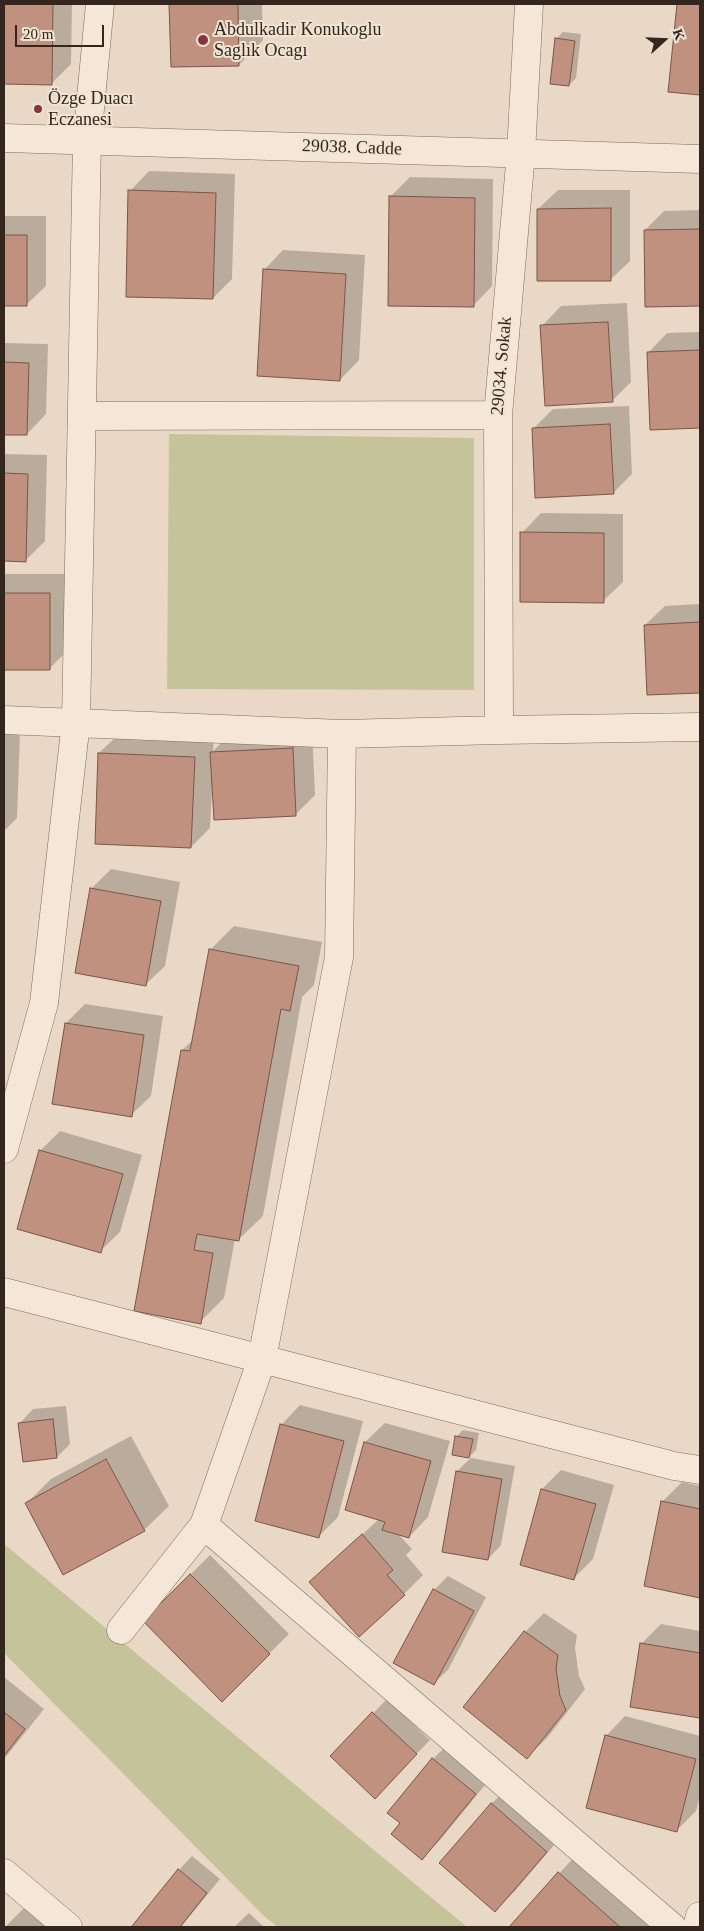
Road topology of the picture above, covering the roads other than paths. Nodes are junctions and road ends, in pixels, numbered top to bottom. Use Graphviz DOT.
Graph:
graph roads {
  1 [pos="100,4"];
  2 [pos="529,4"];
  3 [pos="4,138"];
  4 [pos="87,140"];
  5 [pos="521,153"];
  6 [pos="700,159"];
  7 [pos="498,415"];
  8 [pos="82,416"];
  9 [pos="4,720"];
  10 [pos="76,722"];
  11 [pos="700,727"];
  12 [pos="499,730"];
  13 [pos="342,734"];
  14 [pos="4,1149"];
  15 [pos="4,1292"];
  16 [pos="262,1359"];
  17 [pos="700,1470"];
  18 [pos="204,1525"];
  19 [pos="120,1630"];
  20 [pos="4,1874"];
  21 [pos="700,1916"];
  22 [pos="68,1927"];
  23 [pos="672,1927"];
  24 [pos="697,1927"];
  1 -- 4 [label="street"];
  2 -- 5 [label="street, 29034. Sokak"];
  3 -- 4 [label="street, 29038. Cadde"];
  4 -- 5 [label="street, 29038. Cadde"];
  4 -- 8 [label="street"];
  5 -- 6 [label="street, 29038. Cadde"];
  5 -- 7 [label="street, 29034. Sokak"];
  7 -- 8 [label="street"];
  7 -- 12 [label="street, 29034. Sokak"];
  8 -- 10 [label="street"];
  9 -- 10 [label="street"];
  10 -- 13 [label="street"];
  10 -- 14 [label="street"];
  11 -- 12 [label="street"];
  12 -- 13 [label="street"];
  13 -- 16 [label="street"];
  15 -- 16 [label="street"];
  16 -- 17 [label="street"];
  16 -- 18 [label="street"];
  18 -- 19 [label="street"];
  18 -- 23 [label="street"];
  20 -- 22 [label="street"];
  21 -- 24 [label="street"];
}
